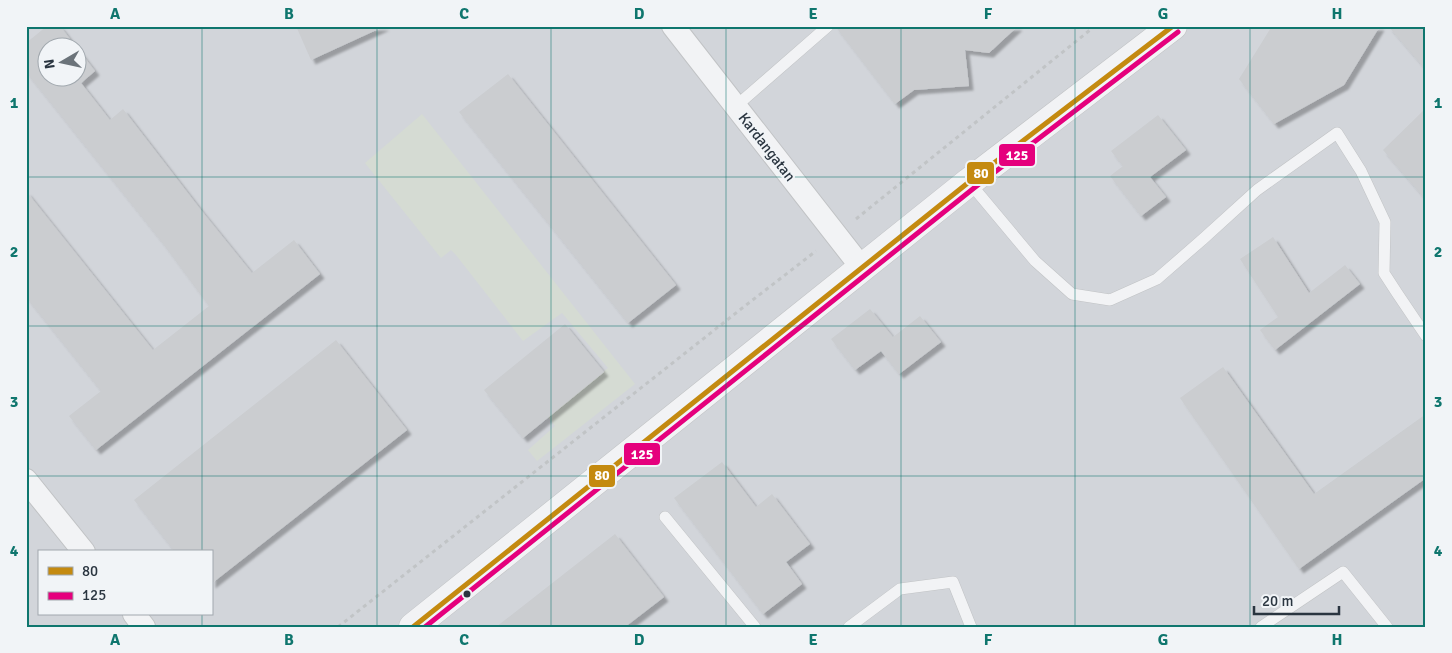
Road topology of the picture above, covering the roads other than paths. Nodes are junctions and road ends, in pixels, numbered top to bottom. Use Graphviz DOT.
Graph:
graph roads {
  1 [pos="673,26"];
  2 [pos="828,26"];
  3 [pos="1173,26"];
  4 [pos="735,107"];
  5 [pos="969,182"];
  6 [pos="862,268"];
  7 [pos="1426,336"];
  8 [pos="26,480"];
  9 [pos="665,516"];
  10 [pos="82,550"];
  11 [pos="136,616"];
  12 [pos="144,627"];
  13 [pos="413,627"];
  14 [pos="755,627"];
  15 [pos="849,627"];
  16 [pos="971,627"];
  17 [pos="1261,627"];
  18 [pos="1387,627"];
  1 -- 4 [label="street, Kardangatan"];
  2 -- 4 [label="lane"];
  3 -- 5 [label="street"];
  4 -- 6 [label="street, Kardangatan"];
  5 -- 6 [label="street"];
  5 -- 7 [label="lane"];
  6 -- 13 [label="street"];
  8 -- 10 [label="street"];
  9 -- 14 [label="lane"];
  11 -- 12 [label="street"];
  15 -- 16 [label="lane"];
  17 -- 18 [label="lane"];
}
